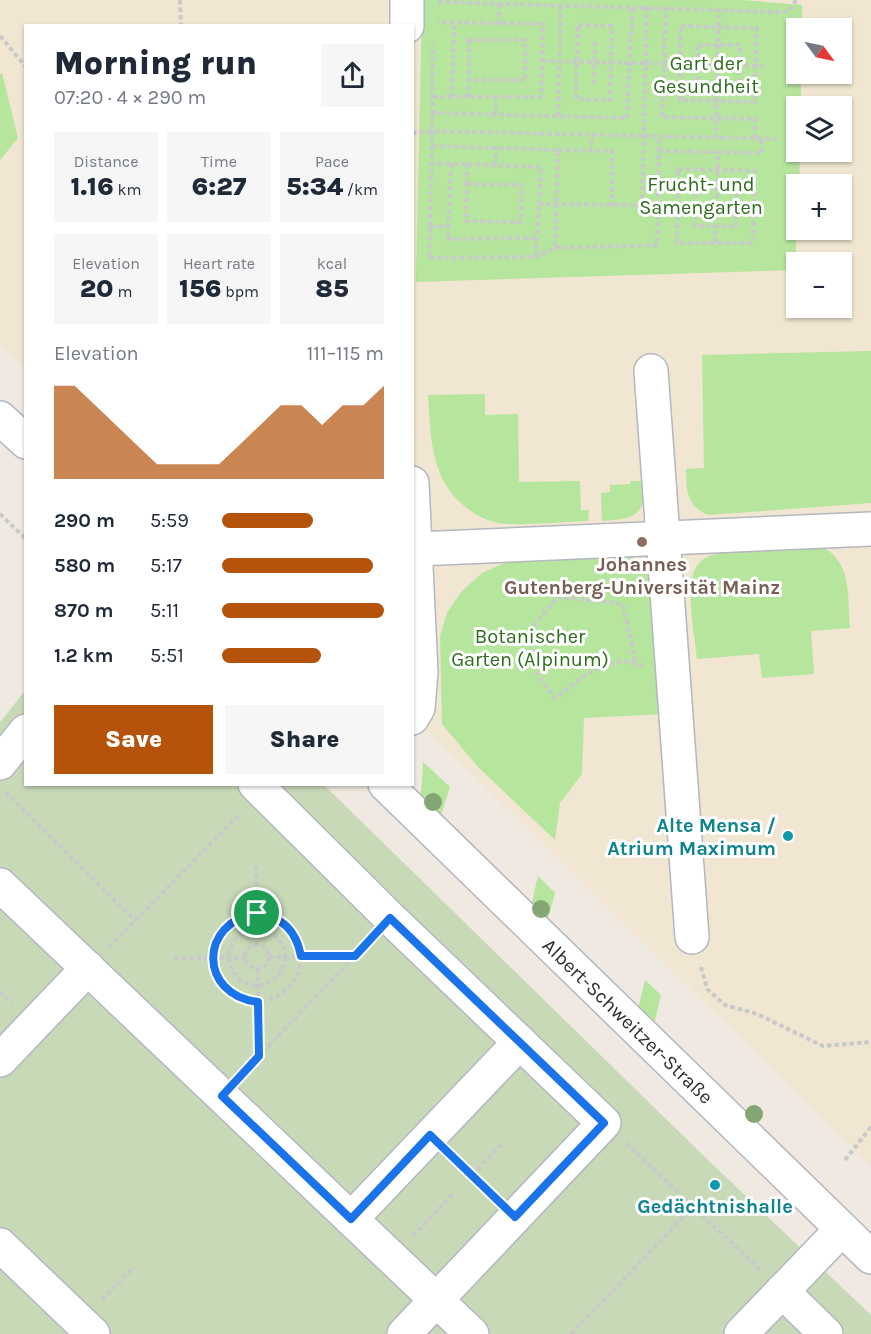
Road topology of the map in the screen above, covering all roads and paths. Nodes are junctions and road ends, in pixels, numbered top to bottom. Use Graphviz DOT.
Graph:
graph roads {
  1 [pos="180,0"];
  2 [pos="407,0"];
  3 [pos="796,0"];
  4 [pos="500,3"];
  5 [pos="561,6"];
  6 [pos="632,6"];
  7 [pos="647,6"];
  8 [pos="666,7"];
  9 [pos="719,10"];
  10 [pos="181,24"];
  11 [pos="420,24"];
  12 [pos="454,24"];
  13 [pos="499,24"];
  14 [pos="719,28"];
  15 [pos="0,36"];
  16 [pos="595,40"];
  17 [pos="718,45"];
  18 [pos="542,61"];
  19 [pos="559,62"];
  20 [pos="577,62"];
  21 [pos="594,62"];
  22 [pos="611,63"];
  23 [pos="629,63"];
  24 [pos="646,63"];
  25 [pos="664,64"];
  26 [pos="680,64"];
  27 [pos="697,64"];
  28 [pos="24,65"];
  29 [pos="718,65"];
  30 [pos="740,65"];
  31 [pos="756,66"];
  32 [pos="765,66"];
  33 [pos="469,80"];
  34 [pos="594,84"];
  35 [pos="717,84"];
  36 [pos="433,97"];
  37 [pos="452,97"];
  38 [pos="468,97"];
  39 [pos="496,97"];
  40 [pos="717,101"];
  41 [pos="432,113"];
  42 [pos="495,115"];
  43 [pos="558,116"];
  44 [pos="717,118"];
  45 [pos="432,131"];
  46 [pos="414,133"];
  47 [pos="592,136"];
  48 [pos="644,137"];
  49 [pos="659,138"];
  50 [pos="716,139"];
  51 [pos="777,139"];
  52 [pos="755,140"];
  53 [pos="762,140"];
  54 [pos="432,146"];
  55 [pos="495,148"];
  56 [pos="558,150"];
  57 [pos="591,151"];
  58 [pos="659,151"];
  59 [pos="718,152"];
  60 [pos="431,163"];
  61 [pos="451,164"];
  62 [pos="467,164"];
  63 [pos="495,165"];
  64 [pos="717,170"];
  65 [pos="466,184"];
  66 [pos="717,188"];
  67 [pos="539,204"];
  68 [pos="556,204"];
  69 [pos="612,205"];
  70 [pos="642,206"];
  71 [pos="658,206"];
  72 [pos="678,206"];
  73 [pos="695,206"];
  74 [pos="717,207"];
  75 [pos="737,207"];
  76 [pos="753,207"];
  77 [pos="765,207"];
  78 [pos="448,226"];
  79 [pos="716,226"];
  80 [pos="430,227"];
  81 [pos="538,238"];
  82 [pos="715,243"];
  83 [pos="555,248"];
  84 [pos="536,257"];
  85 [pos="651,371"];
  86 [pos="0,418"];
  87 [pos="24,440"];
  88 [pos="414,509"];
  89 [pos="0,514"];
  90 [pos="871,529"];
  91 [pos="24,537"];
  92 [pos="663,540"];
  93 [pos="417,549"];
  94 [pos="635,661"];
  95 [pos="673,673"];
  96 [pos="414,713"];
  97 [pos="24,733"];
  98 [pos="0,763"];
  99 [pos="387,786"];
  100 [pos="0,787"];
  101 [pos="259,788"];
  102 [pos="256,866"];
  103 [pos="0,885"];
  104 [pos="257,913"];
  105 [pos="390,918"];
  106 [pos="136,921"];
  107 [pos="257,929"];
  108 [pos="692,937"];
  109 [pos="257,945"];
  110 [pos="301,956"];
  111 [pos="355,956"];
  112 [pos="245,957"];
  113 [pos="269,957"];
  114 [pos="285,957"];
  115 [pos="174,958"];
  116 [pos="213,958"];
  117 [pos="229,958"];
  118 [pos="88,968"];
  119 [pos="258,969"];
  120 [pos="258,985"];
  121 [pos="0,992"];
  122 [pos="258,1002"];
  123 [pos="16,1007"];
  124 [pos="520,1042"];
  125 [pos="871,1042"];
  126 [pos="259,1056"];
  127 [pos="0,1060"];
  128 [pos="222,1096"];
  129 [pos="871,1127"];
  130 [pos="430,1135"];
  131 [pos="624,1141"];
  132 [pos="502,1144"];
  133 [pos="845,1160"];
  134 [pos="472,1175"];
  135 [pos="453,1194"];
  136 [pos="693,1207"];
  137 [pos="515,1217"];
  138 [pos="351,1219"];
  139 [pos="842,1229"];
  140 [pos="0,1245"];
  141 [pos="871,1257"];
  142 [pos="392,1258"];
  143 [pos="134,1267"];
  144 [pos="775,1284"];
  145 [pos="436,1300"];
  146 [pos="84,1324"];
  147 [pos="404,1334"];
  148 [pos="472,1334"];
  149 [pos="571,1334"];
  150 [pos="741,1334"];
  151 [pos="826,1334"];
  1 -- 10 [label="path"];
  2 -- 11 [label="street"];
  3 -- 9 [label="path"];
  4 -- 5 [label="path"];
  4 -- 11 [label="path"];
  4 -- 13 [label="path"];
  5 -- 6 [label="path"];
  5 -- 19 [label="path"];
  6 -- 7 [label="path"];
  6 -- 23 [label="path"];
  7 -- 8 [label="path"];
  7 -- 24 [label="path"];
  8 -- 9 [label="path"];
  8 -- 25 [label="path"];
  9 -- 14 [label="path"];
  11 -- 12 [label="path"];
  11 -- 36 [label="path"];
  12 -- 13 [label="path"];
  12 -- 37 [label="path"];
  13 -- 18 [label="path"];
  14 -- 17 [label="path"];
  14 -- 26 [label="path"];
  14 -- 31 [label="path"];
  15 -- 28 [label="path"];
  16 -- 21 [label="path"];
  17 -- 27 [label="path"];
  17 -- 29 [label="path"];
  17 -- 30 [label="path"];
  18 -- 19 [label="path"];
  18 -- 39 [label="path"];
  19 -- 20 [label="path"];
  19 -- 43 [label="path"];
  20 -- 21 [label="path"];
  20 -- 22 [label="path"];
  20 -- 22 [label="path"];
  21 -- 22 [label="path"];
  21 -- 34 [label="path"];
  22 -- 23 [label="path"];
  23 -- 24 [label="path"];
  23 -- 43 [label="path"];
  24 -- 25 [label="path"];
  24 -- 48 [label="path"];
  25 -- 26 [label="path"];
  25 -- 44 [label="path"];
  26 -- 27 [label="path"];
  26 -- 40 [label="path"];
  27 -- 29 [label="path"];
  27 -- 35 [label="path"];
  29 -- 30 [label="path"];
  29 -- 35 [label="path"];
  30 -- 31 [label="path"];
  30 -- 35 [label="path"];
  31 -- 32 [label="path"];
  31 -- 40 [label="path"];
  33 -- 33 [label="path"];
  33 -- 38 [label="path"];
  35 -- 40 [label="path"];
  36 -- 37 [label="path"];
  36 -- 41 [label="path"];
  37 -- 38 [label="path"];
  38 -- 39 [label="path"];
  39 -- 42 [label="path"];
  40 -- 44 [label="path"];
  41 -- 42 [label="path"];
  41 -- 45 [label="path"];
  42 -- 43 [label="path"];
  44 -- 50 [label="path"];
  44 -- 52 [label="path"];
  45 -- 46 [label="path"];
  45 -- 47 [label="path"];
  45 -- 54 [label="path"];
  47 -- 48 [label="path"];
  47 -- 57 [label="path"];
  48 -- 49 [label="path"];
  48 -- 70 [label="path"];
  49 -- 50 [label="path"];
  49 -- 58 [label="path"];
  50 -- 52 [label="path"];
  51 -- 53 [label="path"];
  52 -- 53 [label="path"];
  53 -- 59 [label="path"];
  54 -- 55 [label="path"];
  54 -- 60 [label="path"];
  55 -- 56 [label="path"];
  55 -- 63 [label="path"];
  56 -- 57 [label="path"];
  56 -- 68 [label="path"];
  57 -- 69 [label="path"];
  58 -- 59 [label="path"];
  58 -- 71 [label="path"];
  59 -- 64 [label="path"];
  60 -- 61 [label="path"];
  60 -- 80 [label="path"];
  61 -- 62 [label="path"];
  61 -- 78 [label="path"];
  62 -- 63 [label="path"];
  62 -- 65 [label="path"];
  63 -- 67 [label="path"];
  64 -- 66 [label="path"];
  64 -- 72 [label="path"];
  64 -- 76 [label="path"];
  65 -- 65 [label="path"];
  66 -- 73 [label="path"];
  66 -- 74 [label="path"];
  66 -- 75 [label="path"];
  67 -- 68 [label="path"];
  67 -- 81 [label="path"];
  68 -- 69 [label="path"];
  68 -- 83 [label="path"];
  69 -- 70 [label="path"];
  70 -- 71 [label="path"];
  71 -- 72 [label="path"];
  71 -- 83 [label="path"];
  72 -- 73 [label="path"];
  72 -- 82 [label="path"];
  73 -- 74 [label="path"];
  73 -- 79 [label="path"];
  74 -- 75 [label="path"];
  74 -- 79 [label="path"];
  75 -- 76 [label="path"];
  75 -- 79 [label="path"];
  76 -- 77 [label="path"];
  76 -- 82 [label="path"];
  78 -- 80 [label="path"];
  78 -- 81 [label="path"];
  79 -- 82 [label="path"];
  80 -- 84 [label="path"];
  81 -- 84 [label="path"];
  83 -- 84 [label="path"];
  85 -- 92 [label="street"];
  86 -- 87 [label="street"];
  88 -- 93 [label="street"];
  89 -- 91 [label="path"];
  90 -- 92 [label="street"];
  92 -- 93 [label="street"];
  92 -- 95 [label="street"];
  93 -- 96 [label="street"];
  94 -- 94 [label="path"];
  94 -- 95 [label="path"];
  95 -- 108 [label="street"];
  97 -- 98 [label="street"];
  99 -- 139 [label="street, Albert-Schweitzer-Straße"];
  100 -- 106 [label="path"];
  101 -- 105 [label="street"];
  101 -- 106 [label="path"];
  102 -- 104 [label="path"];
  103 -- 118 [label="street"];
  104 -- 107 [label="path"];
  104 -- 110 [label="path"];
  104 -- 116 [label="path"];
  105 -- 111 [label="path"];
  105 -- 124 [label="street"];
  106 -- 118 [label="path"];
  107 -- 109 [label="path"];
  107 -- 114 [label="path"];
  107 -- 117 [label="path"];
  108 -- 125 [label="path"];
  109 -- 112 [label="path"];
  109 -- 113 [label="path"];
  110 -- 111 [label="path"];
  110 -- 114 [label="path"];
  110 -- 122 [label="path"];
  111 -- 126 [label="path"];
  112 -- 117 [label="path"];
  112 -- 119 [label="path"];
  113 -- 114 [label="path"];
  113 -- 119 [label="path"];
  114 -- 120 [label="path"];
  115 -- 116 [label="path"];
  116 -- 117 [label="path"];
  116 -- 122 [label="path"];
  117 -- 120 [label="path"];
  118 -- 127 [label="street"];
  118 -- 128 [label="street"];
  119 -- 120 [label="path"];
  120 -- 122 [label="path"];
  121 -- 123 [label="path"];
  122 -- 126 [label="path"];
  124 -- 130 [label="street"];
  124 -- 137 [label="street"];
  126 -- 128 [label="path"];
  128 -- 138 [label="street"];
  129 -- 133 [label="path"];
  130 -- 134 [label="path"];
  130 -- 138 [label="street"];
  131 -- 136 [label="path"];
  132 -- 134 [label="path"];
  134 -- 137 [label="path"];
  135 -- 142 [label="path"];
  136 -- 144 [label="path"];
  136 -- 149 [label="path"];
  137 -- 145 [label="street"];
  138 -- 142 [label="street"];
  139 -- 141 [label="street, Albert-Schweitzer-Straße"];
  139 -- 144 [label="street"];
  140 -- 146 [label="street"];
  142 -- 145 [label="street"];
  143 -- 146 [label="path"];
  144 -- 150 [label="street"];
  144 -- 151 [label="street"];
  145 -- 147 [label="street"];
  145 -- 148 [label="street"];
}
